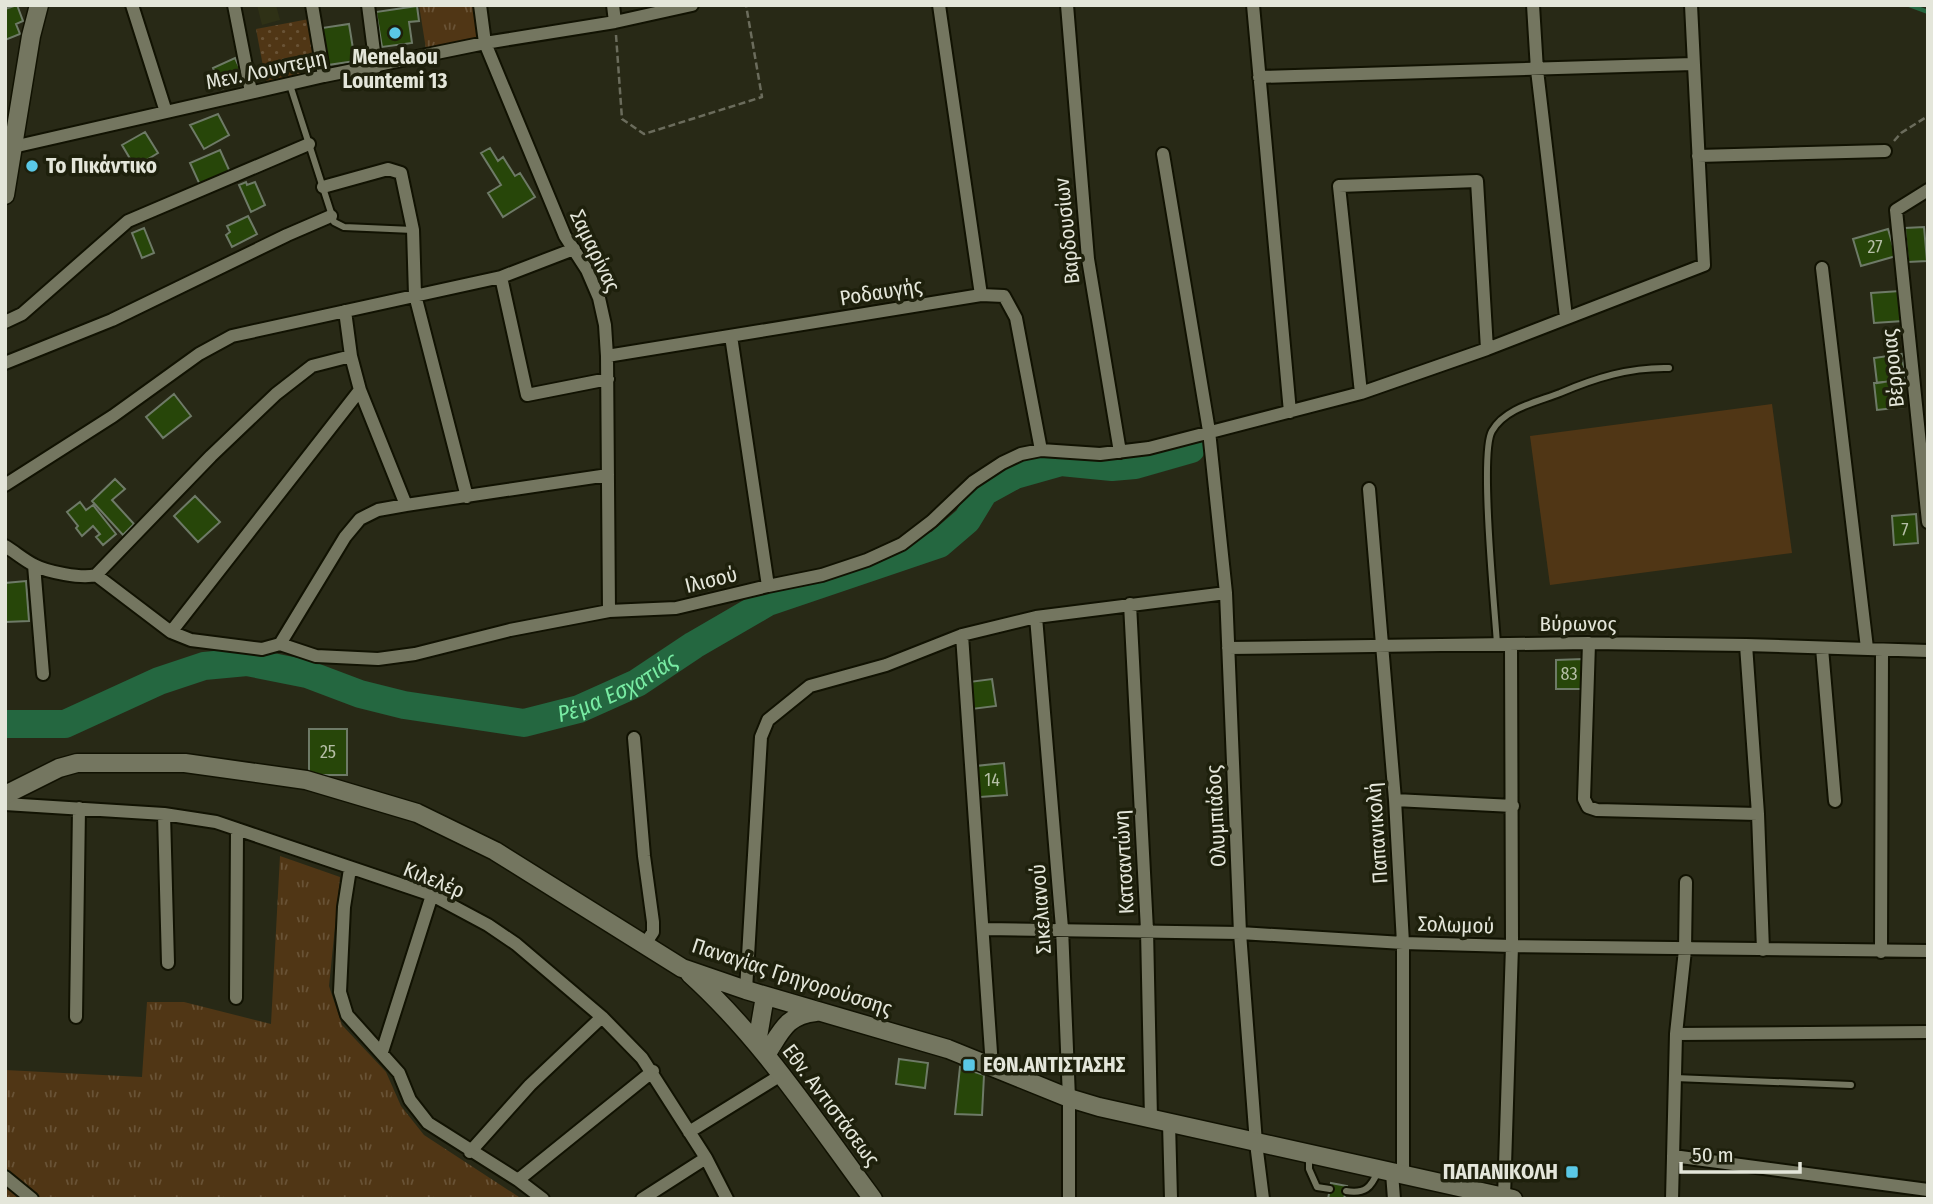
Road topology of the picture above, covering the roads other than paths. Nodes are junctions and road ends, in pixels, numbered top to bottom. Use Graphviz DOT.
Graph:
graph roads {
  1 [pos="39,5"];
  2 [pos="132,5"];
  3 [pos="234,5"];
  4 [pos="312,5"];
  5 [pos="368,5"];
  6 [pos="480,5"];
  7 [pos="613,5"];
  8 [pos="692,5"];
  9 [pos="939,5"];
  10 [pos="1067,5"];
  11 [pos="1253,5"];
  12 [pos="1533,5"];
  13 [pos="1691,5"];
  14 [pos="614,22"];
  15 [pos="485,43"];
  16 [pos="1693,64"];
  17 [pos="376,67"];
  18 [pos="1537,69"];
  19 [pos="324,76"];
  20 [pos="1259,77"];
  21 [pos="290,85"];
  22 [pos="251,92"];
  23 [pos="166,112"];
  24 [pos="309,144"];
  25 [pos="13,147"];
  26 [pos="1885,151"];
  27 [pos="1163,153"];
  28 [pos="1698,156"];
  29 [pos="323,187"];
  30 [pos="1928,190"];
  31 [pos="5,195"];
  32 [pos="331,216"];
  33 [pos="413,230"];
  34 [pos="574,249"];
  35 [pos="1822,268"];
  36 [pos="501,277"];
  37 [pos="415,295"];
  38 [pos="981,295"];
  39 [pos="345,311"];
  40 [pos="1566,317"];
  41 [pos="5,322"];
  42 [pos="731,337"];
  43 [pos="1487,349"];
  44 [pos="351,356"];
  45 [pos="607,356"];
  46 [pos="5,363"];
  47 [pos="1668,368"];
  48 [pos="608,379"];
  49 [pos="360,390"];
  50 [pos="1361,393"];
  51 [pos="1290,412"];
  52 [pos="1209,431"];
  53 [pos="1041,450"];
  54 [pos="1120,452"];
  55 [pos="608,475"];
  56 [pos="5,485"];
  57 [pos="1369,489"];
  58 [pos="467,497"];
  59 [pos="406,505"];
  60 [pos="1928,522"];
  61 [pos="5,546"];
  62 [pos="34,565"];
  63 [pos="96,575"];
  64 [pos="768,586"];
  65 [pos="1226,593"];
  66 [pos="1130,604"];
  67 [pos="610,611"];
  68 [pos="1036,617"];
  69 [pos="171,632"];
  70 [pos="961,635"];
  71 [pos="1589,643"];
  72 [pos="280,644"];
  73 [pos="1497,644"];
  74 [pos="1511,644"];
  75 [pos="1746,645"];
  76 [pos="1381,647"];
  77 [pos="1228,648"];
  78 [pos="1822,648"];
  79 [pos="1867,648"];
  80 [pos="1882,650"];
  81 [pos="1928,651"];
  82 [pos="43,674"];
  83 [pos="634,738"];
  84 [pos="5,795"];
  85 [pos="1395,800"];
  86 [pos="1835,801"];
  87 [pos="5,804"];
  88 [pos="1513,806"];
  89 [pos="79,808"];
  90 [pos="164,814"];
  91 [pos="1758,814"];
  92 [pos="237,829"];
  93 [pos="350,869"];
  94 [pos="1686,882"];
  95 [pos="432,895"];
  96 [pos="984,929"];
  97 [pos="1062,929"];
  98 [pos="1147,930"];
  99 [pos="1240,933"];
  100 [pos="1403,943"];
  101 [pos="645,944"];
  102 [pos="1512,946"];
  103 [pos="1685,950"];
  104 [pos="1763,950"];
  105 [pos="1928,951"];
  106 [pos="1881,952"];
  107 [pos="168,963"];
  108 [pos="682,968"];
  109 [pos="746,990"];
  110 [pos="765,996"];
  111 [pos="236,998"];
  112 [pos="821,1012"];
  113 [pos="76,1017"];
  114 [pos="602,1017"];
  115 [pos="1928,1032"];
  116 [pos="1676,1034"];
  117 [pos="761,1049"];
  118 [pos="382,1052"];
  119 [pos="992,1067"];
  120 [pos="653,1071"];
  121 [pos="781,1074"];
  122 [pos="1675,1078"];
  123 [pos="1851,1085"];
  124 [pos="1069,1098"];
  125 [pos="1160,1121"];
  126 [pos="689,1132"];
  127 [pos="1256,1143"];
  128 [pos="470,1152"];
  129 [pos="1309,1154"];
  130 [pos="1673,1156"];
  131 [pos="706,1158"];
  132 [pos="1391,1173"];
  133 [pos="5,1177"];
  134 [pos="518,1180"];
  135 [pos="1330,1189"];
  136 [pos="1346,1191"];
  137 [pos="1928,1191"];
  138 [pos="1476,1195"];
  139 [pos="1508,1198"];
  140 [pos="32,1199"];
  141 [pos="543,1199"];
  142 [pos="642,1199"];
  143 [pos="727,1199"];
  144 [pos="873,1199"];
  145 [pos="1069,1199"];
  146 [pos="1171,1199"];
  147 [pos="1264,1199"];
  148 [pos="1394,1199"];
  149 [pos="1672,1199"];
  1 -- 25 [label="street"];
  2 -- 23 [label="street"];
  3 -- 22 [label="street"];
  4 -- 19 [label="street"];
  5 -- 17 [label="street"];
  6 -- 15 [label="street, Σαμαρίνας"];
  7 -- 14 [label="street"];
  8 -- 14 [label="street, Μεν. Λουντεμη"];
  9 -- 38 [label="street"];
  10 -- 54 [label="street, Βαρδουσίων"];
  11 -- 20 [label="street"];
  12 -- 18 [label="street"];
  13 -- 16 [label="street"];
  14 -- 15 [label="street, Μεν. Λουντεμη"];
  15 -- 17 [label="street, Μεν. Λουντεμη"];
  15 -- 34 [label="street, Σαμαρίνας"];
  16 -- 18 [label="street"];
  16 -- 28 [label="street"];
  17 -- 19 [label="street, Μεν. Λουντεμη"];
  18 -- 20 [label="street"];
  18 -- 40 [label="street"];
  19 -- 21 [label="street, Μεν. Λουντεμη"];
  20 -- 51 [label="street"];
  21 -- 22 [label="street, Μεν. Λουντεμη"];
  21 -- 24 [label="lane"];
  22 -- 23 [label="street, Μεν. Λουντεμη"];
  23 -- 25 [label="street, Μεν. Λουντεμη"];
  24 -- 29 [label="lane"];
  24 -- 41 [label="street"];
  25 -- 31 [label="street"];
  26 -- 28 [label="street"];
  27 -- 52 [label="street, Ολυμπιάδος"];
  28 -- 40 [label="street, Ιλισού"];
  29 -- 32 [label="lane"];
  29 -- 33 [label="street"];
  30 -- 60 [label="street, Βέρροιας"];
  32 -- 33 [label="lane"];
  32 -- 46 [label="street"];
  33 -- 37 [label="street"];
  34 -- 36 [label="street"];
  34 -- 45 [label="street, Σαμαρίνας"];
  35 -- 79 [label="street"];
  36 -- 37 [label="street"];
  36 -- 48 [label="street"];
  37 -- 39 [label="street"];
  37 -- 58 [label="street"];
  38 -- 42 [label="street, Ροδαυγής"];
  38 -- 53 [label="street"];
  39 -- 44 [label="street"];
  39 -- 56 [label="street"];
  40 -- 43 [label="street, Ιλισού"];
  42 -- 45 [label="street, Ροδαυγής"];
  42 -- 64 [label="street"];
  43 -- 50 [label="street, Ιλισού"];
  43 -- 50 [label="street"];
  44 -- 49 [label="street"];
  44 -- 63 [label="street"];
  45 -- 48 [label="street, Σαμαρίνας"];
  47 -- 73 [label="lane"];
  48 -- 55 [label="street, Σαμαρίνας"];
  49 -- 59 [label="street"];
  49 -- 69 [label="street"];
  50 -- 51 [label="street, Ιλισού"];
  51 -- 52 [label="street, Ιλισού"];
  52 -- 54 [label="street, Ιλισού"];
  52 -- 65 [label="street, Ολυμπιάδος"];
  53 -- 54 [label="street, Ιλισού"];
  53 -- 64 [label="street, Ιλισού"];
  55 -- 58 [label="street"];
  55 -- 67 [label="street, Σαμαρίνας"];
  57 -- 76 [label="street, Παπανικολή"];
  58 -- 59 [label="street"];
  59 -- 72 [label="street"];
  61 -- 62 [label="street"];
  62 -- 63 [label="street"];
  62 -- 82 [label="street"];
  63 -- 69 [label="street"];
  64 -- 67 [label="street, Ιλισού"];
  65 -- 66 [label="street"];
  65 -- 77 [label="street, Ολυμπιάδος"];
  66 -- 68 [label="street"];
  66 -- 98 [label="street, Κατσαντώνη"];
  67 -- 72 [label="street, Ιλισού"];
  68 -- 70 [label="street"];
  68 -- 97 [label="street, Σικελιανού"];
  69 -- 72 [label="street"];
  70 -- 96 [label="street"];
  70 -- 109 [label="street"];
  71 -- 74 [label="street, Βύρωνος"];
  71 -- 75 [label="street, Βύρωνος"];
  71 -- 91 [label="street"];
  73 -- 74 [label="street, Βύρωνος"];
  73 -- 76 [label="street, Βύρωνος"];
  74 -- 88 [label="street"];
  75 -- 78 [label="street, Βύρωνος"];
  75 -- 91 [label="street"];
  76 -- 77 [label="street, Βύρωνος"];
  76 -- 85 [label="street, Παπανικολή"];
  77 -- 99 [label="street, Ολυμπιάδος"];
  78 -- 79 [label="street, Βύρωνος"];
  78 -- 86 [label="street"];
  79 -- 80 [label="street, Βύρωνος"];
  80 -- 81 [label="street, Βύρωνος"];
  80 -- 106 [label="street"];
  83 -- 101 [label="street"];
  84 -- 101 [label="street, Παναγίας Γρηγορούσσης"];
  85 -- 88 [label="street"];
  85 -- 100 [label="street, Παπανικολή"];
  87 -- 89 [label="street, Κιλελέρ"];
  88 -- 102 [label="street"];
  89 -- 90 [label="street, Κιλελέρ"];
  89 -- 113 [label="street"];
  90 -- 92 [label="street, Κιλελέρ"];
  90 -- 107 [label="street"];
  91 -- 104 [label="street"];
  92 -- 93 [label="street, Κιλελέρ"];
  92 -- 111 [label="street"];
  93 -- 95 [label="street, Κιλελέρ"];
  93 -- 118 [label="street"];
  94 -- 103 [label="street"];
  95 -- 114 [label="street, Κιλελέρ"];
  95 -- 118 [label="street"];
  96 -- 97 [label="street, Σολωμού"];
  96 -- 119 [label="street"];
  97 -- 98 [label="street, Σολωμού"];
  97 -- 124 [label="street, Σικελιανού"];
  98 -- 99 [label="street, Σολωμού"];
  98 -- 125 [label="street, Κατσαντώνη"];
  99 -- 100 [label="street, Σολωμού"];
  99 -- 127 [label="street, Ολυμπιάδος"];
  100 -- 102 [label="street, Σολωμού"];
  100 -- 132 [label="street, Παπανικολή"];
  101 -- 108 [label="street, Παναγίας Γρηγορούσσης"];
  102 -- 103 [label="street, Σολωμού"];
  102 -- 139 [label="street"];
  103 -- 104 [label="street, Σολωμού"];
  103 -- 116 [label="street"];
  104 -- 106 [label="street, Σολωμού"];
  105 -- 106 [label="street, Σολωμού"];
  108 -- 109 [label="street, Παναγίας Γρηγορούσσης"];
  108 -- 117 [label="street"];
  109 -- 110 [label="street, Παναγίας Γρηγορούσσης"];
  110 -- 112 [label="street, Παναγίας Γρηγορούσσης"];
  110 -- 117 [label="street, Εθν. Αντιστάσεως"];
  112 -- 117 [label="street"];
  112 -- 119 [label="street, Παναγίας Γρηγορούσσης"];
  114 -- 120 [label="street, Κιλελέρ"];
  114 -- 128 [label="street"];
  115 -- 116 [label="street"];
  116 -- 122 [label="street"];
  117 -- 121 [label="street, Εθν. Αντιστάσεως"];
  118 -- 128 [label="street"];
  119 -- 124 [label="street, Παναγίας Γρηγορούσσης"];
  120 -- 126 [label="street, Κιλελέρ"];
  120 -- 134 [label="street"];
  121 -- 126 [label="street"];
  121 -- 144 [label="street, Εθν. Αντιστάσεως"];
  122 -- 123 [label="lane"];
  122 -- 130 [label="street"];
  124 -- 125 [label="street, Παναγίας Γρηγορούσσης"];
  124 -- 145 [label="street, Σικελιανού"];
  125 -- 127 [label="street, Παναγίας Γρηγορούσσης"];
  125 -- 146 [label="street, Κατσαντώνη"];
  126 -- 131 [label="street, Κιλελέρ"];
  127 -- 129 [label="street, Παναγίας Γρηγορούσσης"];
  127 -- 147 [label="street, Ολυμπιάδος"];
  128 -- 134 [label="street"];
  129 -- 132 [label="street, Παναγίας Γρηγορούσσης"];
  129 -- 135 [label="lane"];
  130 -- 137 [label="street"];
  130 -- 149 [label="street"];
  131 -- 142 [label="street"];
  131 -- 143 [label="street, Κιλελέρ"];
  132 -- 136 [label="lane"];
  132 -- 138 [label="street, Παναγίας Γρηγορούσσης"];
  132 -- 148 [label="street, Παπανικολή"];
  133 -- 140 [label="street"];
  134 -- 141 [label="street"];
  138 -- 139 [label="street, Παναγίας Γρηγορούσσης"];
}
